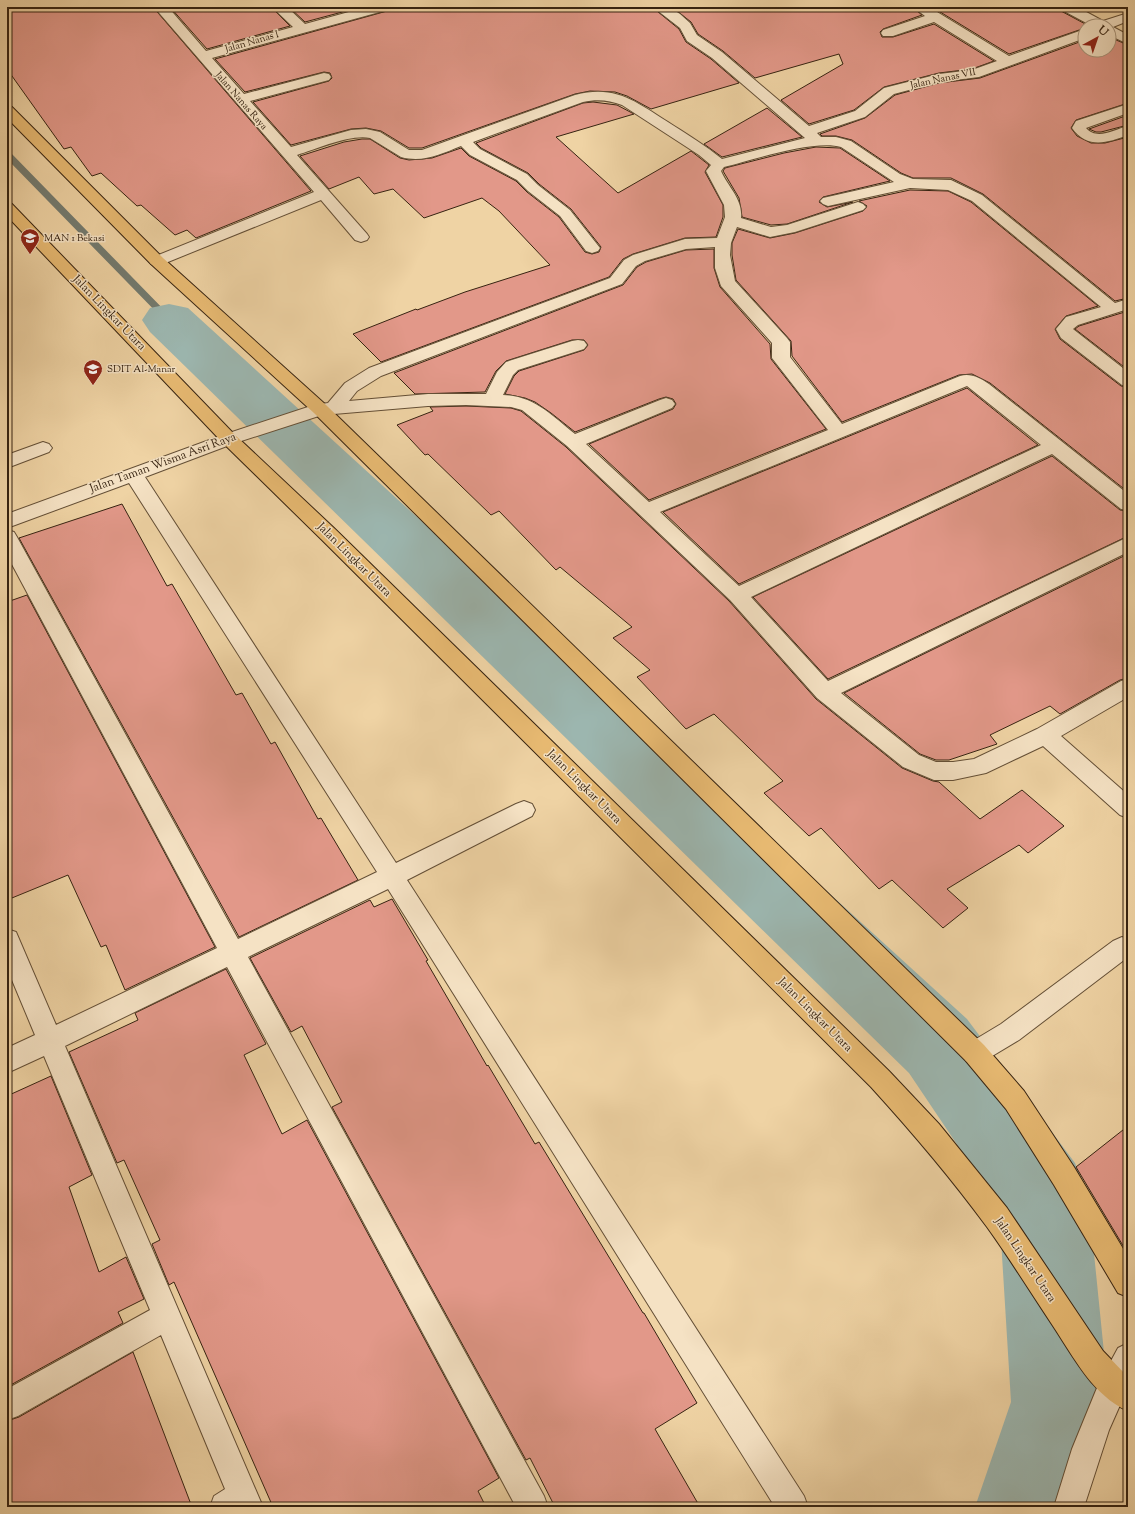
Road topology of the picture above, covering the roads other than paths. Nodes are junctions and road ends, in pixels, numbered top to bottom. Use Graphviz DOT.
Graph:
graph roads {
  1 [pos="161,7"];
  2 [pos="279,7"];
  3 [pos="382,7"];
  4 [pos="660,7"];
  5 [pos="920,7"];
  6 [pos="1067,7"];
  7 [pos="935,17"];
  8 [pos="1128,17"];
  9 [pos="1087,18"];
  10 [pos="1117,21"];
  11 [pos="301,28"];
  12 [pos="888,33"];
  13 [pos="1117,34"];
  14 [pos="1077,35"];
  15 [pos="1128,40"];
  16 [pos="203,56"];
  17 [pos="1007,61"];
  18 [pos="324,77"];
  19 [pos="240,99"];
  20 [pos="1128,108"];
  21 [pos="7,110"];
  22 [pos="1128,130"];
  23 [pos="811,136"];
  24 [pos="463,140"];
  25 [pos="287,153"];
  26 [pos="719,164"];
  27 [pos="910,183"];
  28 [pos="929,185"];
  29 [pos="322,194"];
  30 [pos="828,201"];
  31 [pos="7,207"];
  32 [pos="732,220"];
  33 [pos="361,238"];
  34 [pos="724,242"];
  35 [pos="592,248"];
  36 [pos="157,261"];
  37 [pos="1120,306"];
  38 [pos="578,345"];
  39 [pos="1128,381"];
  40 [pos="492,400"];
  41 [pos="666,404"];
  42 [pos="328,408"];
  43 [pos="839,432"];
  44 [pos="232,438"];
  45 [pos="573,442"];
  46 [pos="1054,446"];
  47 [pos="43,448"];
  48 [pos="7,462"];
  49 [pos="134,475"];
  50 [pos="1128,504"];
  51 [pos="646,512"];
  52 [pos="7,521"];
  53 [pos="7,537"];
  54 [pos="1128,544"];
  55 [pos="737,595"];
  56 [pos="1128,687"];
  57 [pos="825,692"];
  58 [pos="1045,735"];
  59 [pos="1128,809"];
  60 [pos="524,810"];
  61 [pos="392,876"];
  62 [pos="7,939"];
  63 [pos="1122,948"];
  64 [pos="232,952"];
  65 [pos="50,1040"];
  66 [pos="975,1053"];
  67 [pos="7,1061"];
  68 [pos="1128,1283"];
  69 [pos="167,1316"];
  70 [pos="1128,1358"];
  71 [pos="1120,1389"];
  72 [pos="7,1405"];
  73 [pos="239,1503"];
  74 [pos="533,1507"];
  75 [pos="793,1507"];
  76 [pos="1069,1507"];
  1 -- 16 [label="street, Jalan Nanas Raya"];
  2 -- 11 [label="street, Jalan Nanas I"];
  3 -- 11 [label="street, Jalan Nanas I"];
  4 -- 23 [label="street"];
  5 -- 7 [label="street"];
  6 -- 9 [label="street"];
  7 -- 12 [label="street"];
  7 -- 17 [label="street"];
  8 -- 10 [label="street"];
  11 -- 16 [label="street, Jalan Nanas I"];
  13 -- 15 [label="street"];
  14 -- 17 [label="street, Jalan Nanas VII"];
  16 -- 19 [label="street, Jalan Nanas Raya"];
  17 -- 23 [label="street, Jalan Nanas VII"];
  18 -- 19 [label="street"];
  19 -- 25 [label="street, Jalan Nanas Raya"];
  20 -- 22 [label="street"];
  21 -- 36 [label="main road"];
  23 -- 26 [label="street"];
  23 -- 27 [label="street"];
  24 -- 25 [label="street"];
  24 -- 26 [label="street"];
  24 -- 35 [label="street"];
  25 -- 29 [label="street, Jalan Nanas Raya"];
  26 -- 32 [label="street"];
  27 -- 28 [label="street"];
  27 -- 30 [label="street"];
  28 -- 32 [label="street"];
  28 -- 37 [label="street"];
  29 -- 33 [label="street, Jalan Nanas Raya"];
  29 -- 36 [label="street"];
  31 -- 44 [label="main road, Jalan Lingkar Utara"];
  32 -- 34 [label="street"];
  34 -- 42 [label="street"];
  34 -- 43 [label="street"];
  36 -- 42 [label="main road"];
  37 -- 39 [label="street"];
  38 -- 40 [label="street"];
  40 -- 42 [label="street, Jalan Taman Wisma Asri Raya"];
  40 -- 45 [label="street, Jalan Taman Wisma Asri Raya"];
  41 -- 45 [label="street"];
  42 -- 44 [label="street, Jalan Taman Wisma Asri Raya"];
  42 -- 66 [label="main road"];
  43 -- 46 [label="street"];
  43 -- 51 [label="street"];
  44 -- 49 [label="street, Jalan Taman Wisma Asri Raya"];
  44 -- 71 [label="main road, Jalan Lingkar Utara"];
  45 -- 51 [label="street, Jalan Taman Wisma Asri Raya"];
  46 -- 50 [label="street"];
  46 -- 55 [label="street"];
  47 -- 48 [label="street"];
  49 -- 52 [label="street, Jalan Taman Wisma Asri Raya"];
  49 -- 61 [label="street"];
  51 -- 55 [label="street, Jalan Taman Wisma Asri Raya"];
  53 -- 64 [label="street"];
  54 -- 57 [label="street"];
  55 -- 57 [label="street, Jalan Taman Wisma Asri Raya"];
  56 -- 58 [label="street, Jalan Taman Wisma Asri Raya"];
  57 -- 58 [label="street, Jalan Taman Wisma Asri Raya"];
  58 -- 59 [label="street"];
  60 -- 61 [label="street"];
  61 -- 64 [label="street"];
  61 -- 75 [label="street"];
  62 -- 65 [label="street"];
  63 -- 66 [label="street"];
  64 -- 65 [label="street"];
  64 -- 74 [label="street"];
  65 -- 67 [label="street"];
  65 -- 69 [label="street"];
  66 -- 68 [label="main road"];
  69 -- 72 [label="street"];
  69 -- 73 [label="street"];
  70 -- 71 [label="street"];
  71 -- 76 [label="street"];
}
